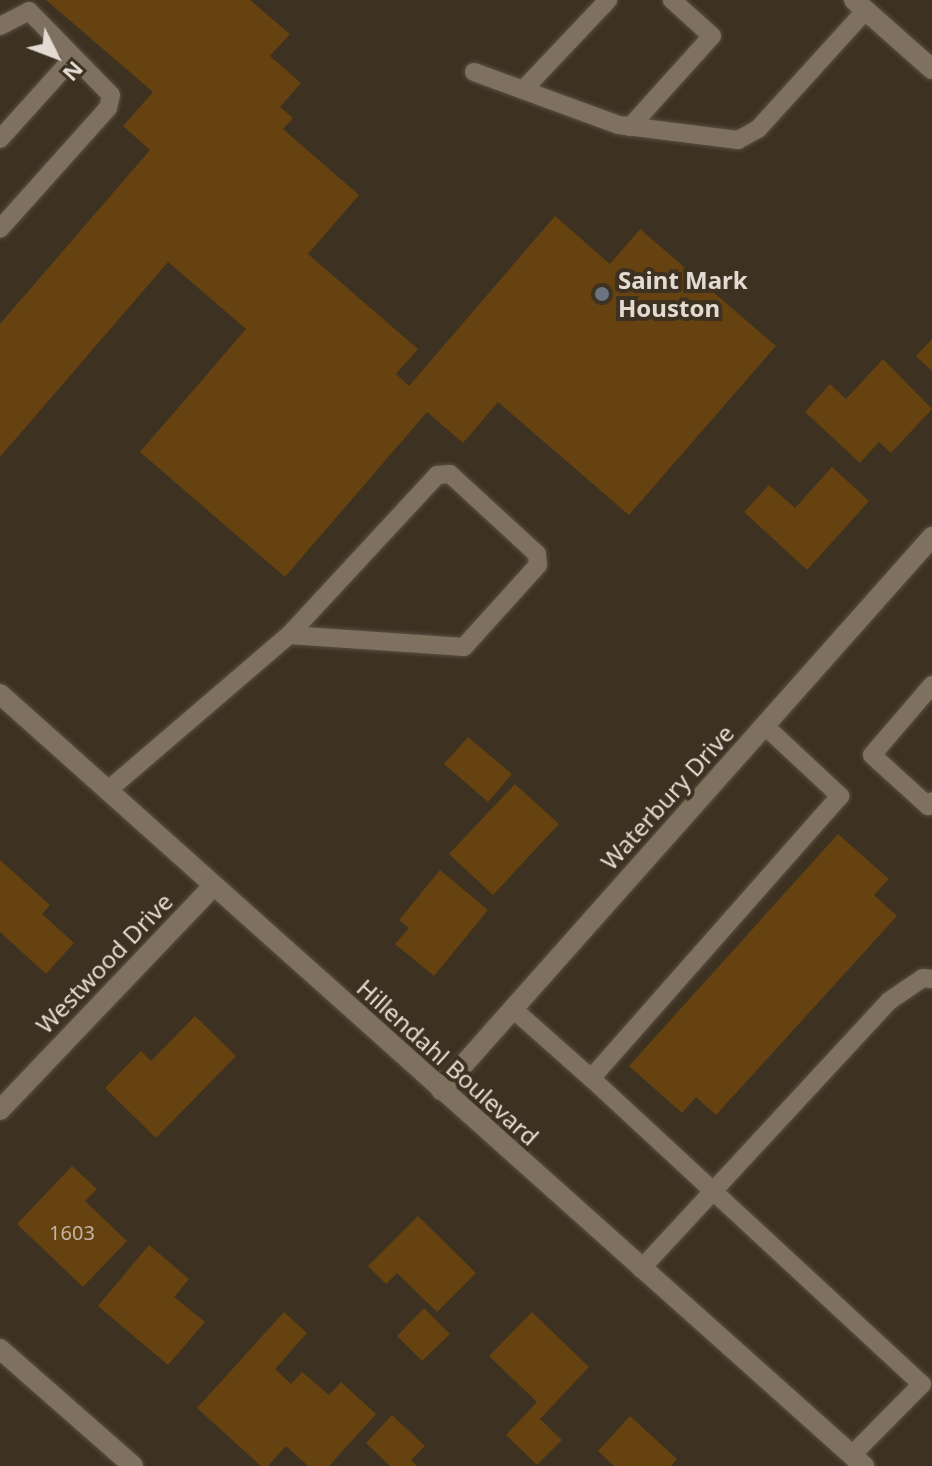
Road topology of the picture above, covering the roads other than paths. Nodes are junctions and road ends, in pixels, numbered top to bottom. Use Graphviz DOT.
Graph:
graph roads {
  1 [pos="608,0"];
  2 [pos="672,0"];
  3 [pos="860,5"];
  4 [pos="23,6"];
  5 [pos="0,26"];
  6 [pos="73,58"];
  7 [pos="932,69"];
  8 [pos="474,72"];
  9 [pos="523,90"];
  10 [pos="630,127"];
  11 [pos="0,139"];
  12 [pos="0,229"];
  13 [pos="932,537"];
  14 [pos="289,635"];
  15 [pos="932,685"];
  16 [pos="0,694"];
  17 [pos="765,726"];
  18 [pos="107,791"];
  19 [pos="932,801"];
  20 [pos="213,886"];
  21 [pos="932,979"];
  22 [pos="513,1009"];
  23 [pos="591,1078"];
  24 [pos="441,1090"];
  25 [pos="0,1110"];
  26 [pos="715,1190"];
  27 [pos="641,1269"];
  28 [pos="0,1349"];
  29 [pos="858,1461"];
  30 [pos="133,1466"];
  1 -- 9 [label="lane"];
  2 -- 10 [label="lane"];
  3 -- 7 [label="street"];
  3 -- 10 [label="lane"];
  4 -- 5 [label="lane"];
  4 -- 6 [label="lane"];
  6 -- 11 [label="lane"];
  6 -- 12 [label="lane"];
  8 -- 9 [label="lane"];
  9 -- 10 [label="lane"];
  13 -- 17 [label="street, Waterbury Drive"];
  14 -- 14 [label="lane"];
  14 -- 18 [label="lane"];
  15 -- 19 [label="lane"];
  16 -- 18 [label="street, Hillendahl Boulevard"];
  17 -- 22 [label="street, Waterbury Drive"];
  17 -- 23 [label="lane"];
  18 -- 20 [label="street, Hillendahl Boulevard"];
  20 -- 24 [label="street, Hillendahl Boulevard"];
  20 -- 25 [label="street, Westwood Drive"];
  21 -- 26 [label="lane"];
  22 -- 23 [label="lane"];
  22 -- 24 [label="street, Waterbury Drive"];
  23 -- 26 [label="lane"];
  24 -- 27 [label="street, Hillendahl Boulevard"];
  26 -- 27 [label="lane"];
  26 -- 29 [label="lane"];
  27 -- 29 [label="street, Hillendahl Boulevard"];
  28 -- 30 [label="street"];
}
